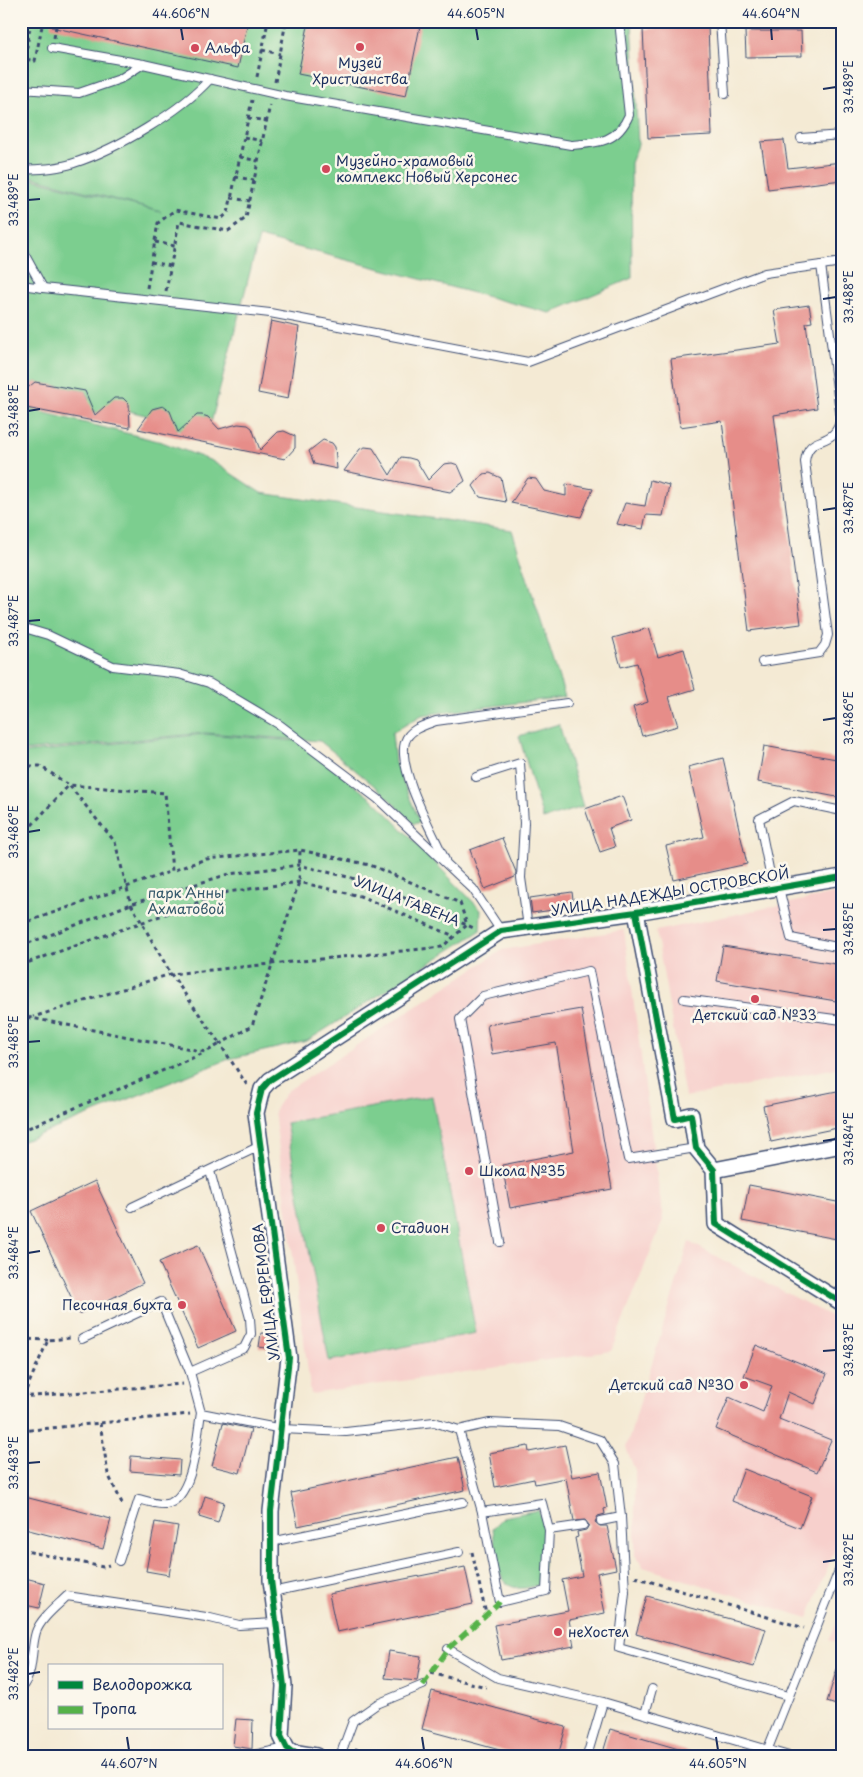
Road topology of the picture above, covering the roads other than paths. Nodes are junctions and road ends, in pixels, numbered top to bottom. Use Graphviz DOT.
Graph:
graph roads {
  1 [pos="619,21"];
  2 [pos="720,21"];
  3 [pos="52,48"];
  4 [pos="143,64"];
  5 [pos="210,79"];
  6 [pos="21,89"];
  7 [pos="725,94"];
  8 [pos="842,135"];
  9 [pos="801,138"];
  10 [pos="21,170"];
  11 [pos="21,248"];
  12 [pos="842,262"];
  13 [pos="821,265"];
  14 [pos="21,285"];
  15 [pos="43,288"];
  16 [pos="21,627"];
  17 [pos="762,662"];
  18 [pos="567,703"];
  19 [pos="476,777"];
  20 [pos="842,811"];
  21 [pos="446,864"];
  22 [pos="842,877"];
  23 [pos="776,888"];
  24 [pos="636,912"];
  25 [pos="528,927"];
  26 [pos="496,934"];
  27 [pos="842,948"];
  28 [pos="684,999"];
  29 [pos="842,1020"];
  30 [pos="842,1145"];
  31 [pos="260,1146"];
  32 [pos="696,1148"];
  33 [pos="210,1170"];
  34 [pos="714,1170"];
  35 [pos="132,1207"];
  36 [pos="500,1242"];
  37 [pos="842,1303"];
  38 [pos="82,1339"];
  39 [pos="190,1372"];
  40 [pos="201,1413"];
  41 [pos="282,1429"];
  42 [pos="459,1430"];
  43 [pos="463,1502"];
  44 [pos="482,1512"];
  45 [pos="622,1517"];
  46 [pos="601,1521"];
  47 [pos="583,1525"];
  48 [pos="550,1530"];
  49 [pos="271,1542"];
  50 [pos="459,1552"];
  51 [pos="119,1561"];
  52 [pos="842,1563"];
  53 [pos="272,1592"];
  54 [pos="276,1623"];
  55 [pos="448,1649"];
  56 [pos="423,1685"];
  57 [pos="21,1688"];
  58 [pos="652,1689"];
  59 [pos="788,1696"];
  60 [pos="603,1702"];
  61 [pos="645,1714"];
  62 [pos="286,1748"];
  63 [pos="766,1753"];
  64 [pos="247,1756"];
  65 [pos="316,1756"];
  66 [pos="340,1756"];
  67 [pos="587,1756"];
  68 [pos="789,1756"];
  1 -- 5 [label="lane"];
  2 -- 7 [label="lane"];
  3 -- 4 [label="lane"];
  4 -- 5 [label="lane"];
  4 -- 6 [label="lane"];
  5 -- 10 [label="lane"];
  8 -- 9 [label="lane"];
  11 -- 15 [label="lane"];
  12 -- 13 [label="lane"];
  13 -- 15 [label="lane"];
  13 -- 17 [label="lane"];
  14 -- 15 [label="lane"];
  16 -- 21 [label="lane"];
  18 -- 21 [label="lane"];
  19 -- 25 [label="lane"];
  20 -- 23 [label="lane"];
  21 -- 26 [label="lane"];
  22 -- 23 [label="street, УЛИЦА НАДЕЖДЫ ОСТРОВСКОЙ"];
  23 -- 24 [label="street, УЛИЦА НАДЕЖДЫ ОСТРОВСКОЙ"];
  23 -- 27 [label="lane"];
  24 -- 25 [label="street, УЛИЦА НАДЕЖДЫ ОСТРОВСКОЙ"];
  24 -- 32 [label="street"];
  25 -- 26 [label="street, УЛИЦА НАДЕЖДЫ ОСТРОВСКОЙ"];
  26 -- 31 [label="street, УЛИЦА ЕФРЕМОВА"];
  28 -- 29 [label="lane"];
  30 -- 34 [label="street"];
  31 -- 33 [label="lane"];
  31 -- 41 [label="street, УЛИЦА ЕФРЕМОВА"];
  32 -- 34 [label="street"];
  32 -- 36 [label="lane"];
  33 -- 35 [label="lane"];
  33 -- 39 [label="lane"];
  34 -- 37 [label="street"];
  38 -- 39 [label="lane"];
  39 -- 40 [label="lane"];
  40 -- 41 [label="lane"];
  40 -- 51 [label="lane"];
  41 -- 42 [label="lane"];
  41 -- 49 [label="street, УЛИЦА ЕФРЕМОВА"];
  42 -- 44 [label="lane"];
  42 -- 45 [label="lane"];
  43 -- 49 [label="lane"];
  44 -- 48 [label="lane"];
  44 -- 48 [label="lane"];
  45 -- 46 [label="lane"];
  45 -- 59 [label="lane"];
  47 -- 48 [label="lane"];
  49 -- 53 [label="street, УЛИЦА ЕФРЕМОВА"];
  50 -- 53 [label="lane"];
  52 -- 59 [label="lane"];
  53 -- 54 [label="street, УЛИЦА ЕФРЕМОВА"];
  54 -- 57 [label="lane"];
  54 -- 62 [label="street, УЛИЦА ЕФРЕМОВА"];
  55 -- 60 [label="lane"];
  56 -- 66 [label="lane"];
  58 -- 61 [label="lane"];
  59 -- 63 [label="lane"];
  60 -- 61 [label="lane"];
  60 -- 67 [label="lane"];
  61 -- 63 [label="lane"];
  62 -- 64 [label="lane"];
  62 -- 65 [label="street"];
  63 -- 68 [label="lane"];
}
